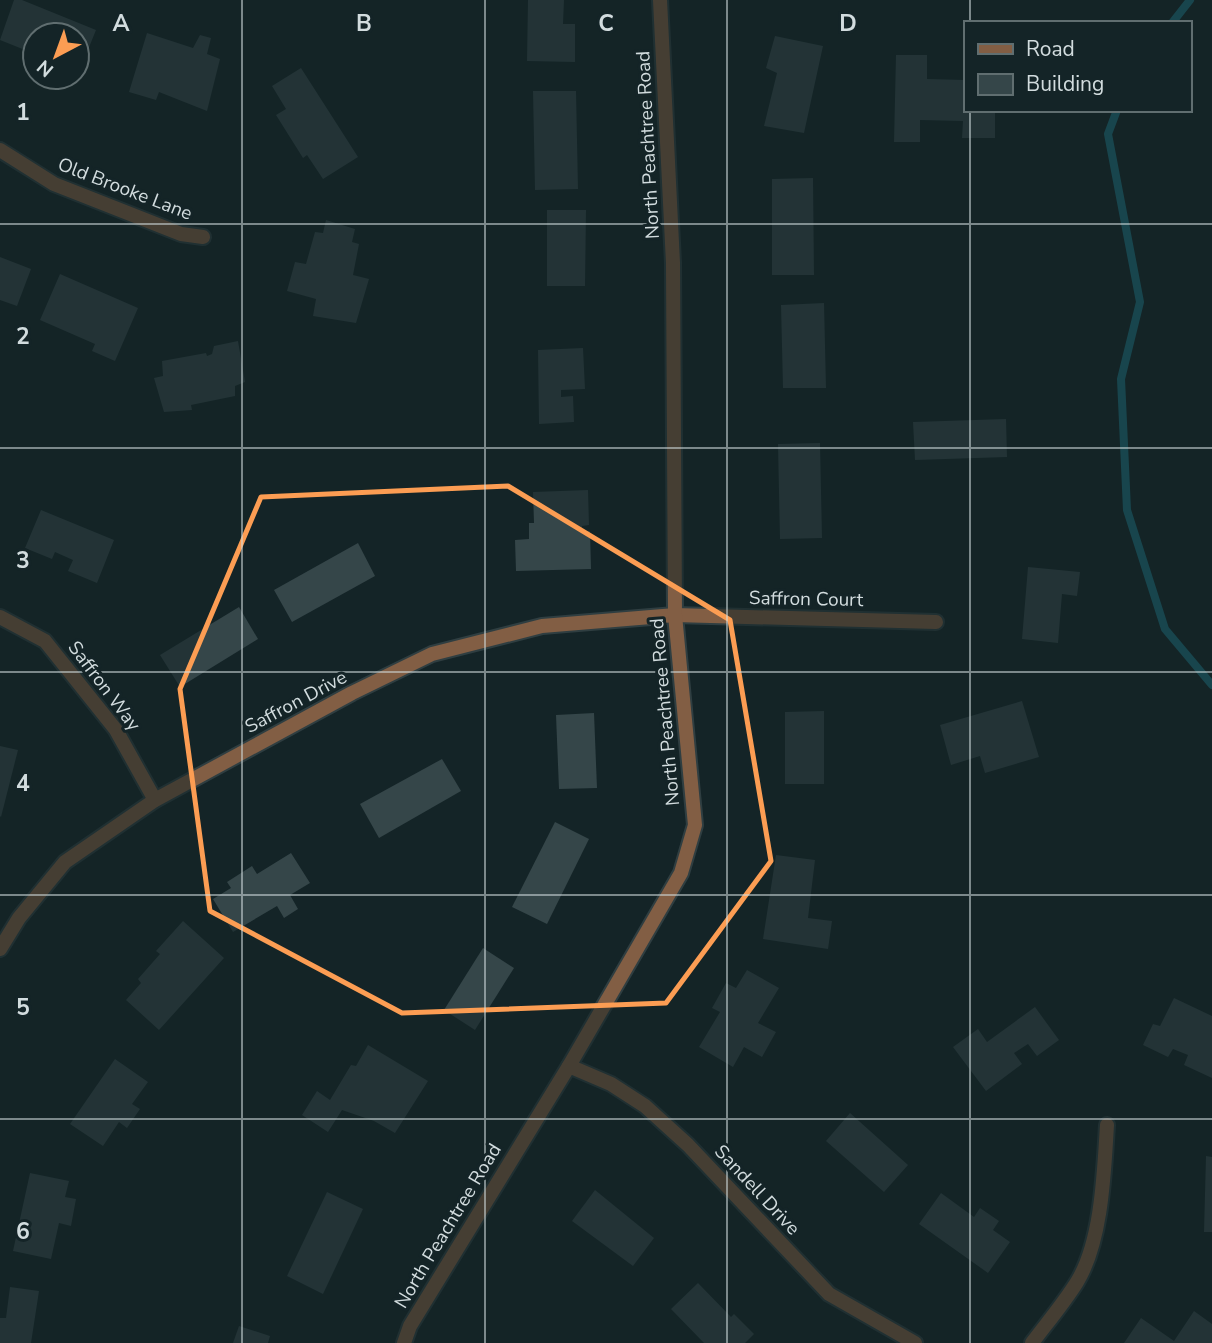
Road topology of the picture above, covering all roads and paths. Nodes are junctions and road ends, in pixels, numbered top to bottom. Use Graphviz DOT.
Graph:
graph roads {
  1 [pos="660,0"];
  2 [pos="0,150"];
  3 [pos="203,237"];
  4 [pos="675,615"];
  5 [pos="0,617"];
  6 [pos="936,622"];
  7 [pos="155,800"];
  8 [pos="0,949"];
  9 [pos="569,1066"];
  10 [pos="1107,1125"];
  11 [pos="404,1343"];
  12 [pos="915,1343"];
  13 [pos="1032,1343"];
  1 -- 4 [label="street, North Peachtree Road"];
  2 -- 3 [label="street, Old Brooke Lane"];
  4 -- 6 [label="street, Saffron Court"];
  4 -- 7 [label="street, Saffron Drive"];
  4 -- 9 [label="street, North Peachtree Road"];
  5 -- 7 [label="street, Saffron Way"];
  7 -- 8 [label="street, Saffron Drive"];
  9 -- 11 [label="street, North Peachtree Road"];
  9 -- 12 [label="street, Sandell Drive"];
  10 -- 13 [label="street"];
}
